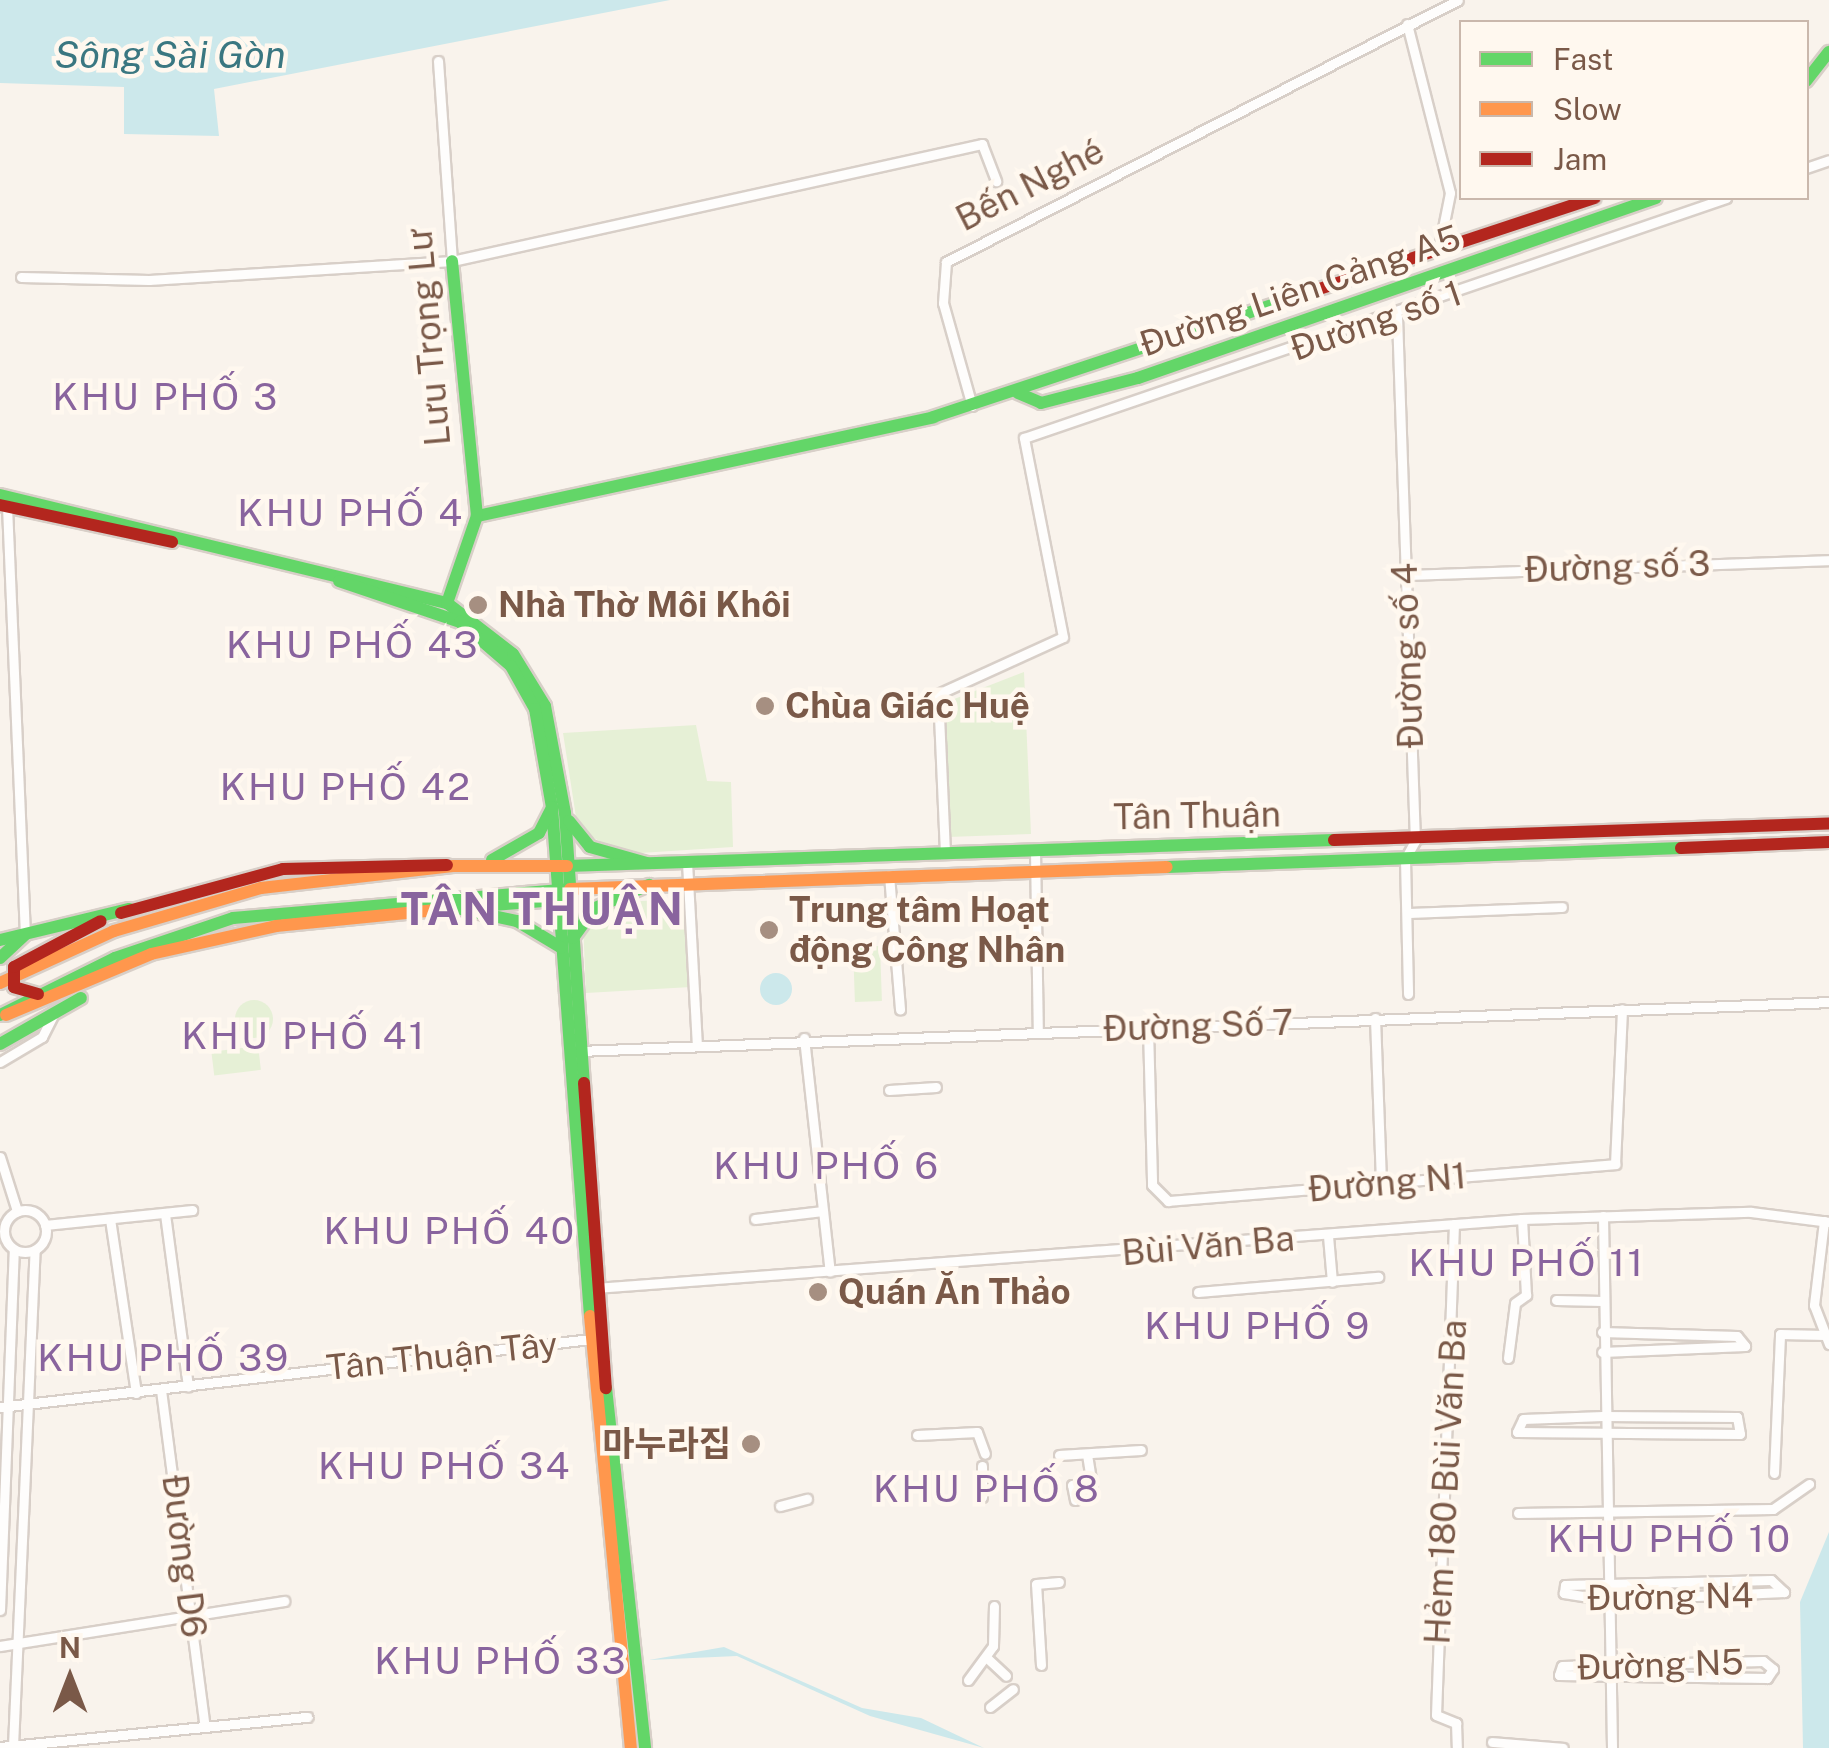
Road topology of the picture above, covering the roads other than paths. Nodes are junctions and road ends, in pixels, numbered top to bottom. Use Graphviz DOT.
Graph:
graph roads {
  1 [pos="1458,0"];
  2 [pos="1407,24"];
  3 [pos="1829,52"];
  4 [pos="438,61"];
  5 [pos="1809,77"];
  6 [pos="996,181"];
  7 [pos="1588,200"];
  8 [pos="1651,200"];
  9 [pos="1720,200"];
  10 [pos="1434,255"];
  11 [pos="452,260"];
  12 [pos="1378,275"];
  13 [pos="21,277"];
  14 [pos="1386,297"];
  15 [pos="1397,316"];
  16 [pos="1222,324"];
  17 [pos="1230,349"];
  18 [pos="1018,393"];
  19 [pos="972,406"];
  20 [pos="2,502"];
  21 [pos="477,516"];
  22 [pos="1829,560"];
  23 [pos="1405,575"];
  24 [pos="444,608"];
  25 [pos="552,807"];
  26 [pos="566,814"];
  27 [pos="1829,824"];
  28 [pos="1568,834"];
  29 [pos="1415,841"];
  30 [pos="1829,842"];
  31 [pos="1035,850"];
  32 [pos="1569,852"];
  33 [pos="962,853"];
  34 [pos="944,854"];
  35 [pos="1405,859"];
  36 [pos="687,862"];
  37 [pos="647,864"];
  38 [pos="453,866"];
  39 [pos="471,866"];
  40 [pos="561,866"];
  41 [pos="1037,869"];
  42 [pos="962,872"];
  43 [pos="890,875"];
  44 [pos="688,884"];
  45 [pos="649,885"];
  46 [pos="561,892"];
  47 [pos="179,895"];
  48 [pos="394,899"];
  49 [pos="202,902"];
  50 [pos="464,908"];
  51 [pos="1562,908"];
  52 [pos="128,909"];
  53 [pos="1407,912"];
  54 [pos="369,915"];
  55 [pos="114,930"];
  56 [pos="26,935"];
  57 [pos="169,936"];
  58 [pos="0,940"];
  59 [pos="567,943"];
  60 [pos="151,954"];
  61 [pos="0,958"];
  62 [pos="74,977"];
  63 [pos="6,979"];
  64 [pos="94,984"];
  65 [pos="38,994"];
  66 [pos="1408,994"];
  67 [pos="1829,1002"];
  68 [pos="56,1006"];
  69 [pos="900,1010"];
  70 [pos="1622,1010"];
  71 [pos="0,1014"];
  72 [pos="1375,1018"];
  73 [pos="1148,1028"];
  74 [pos="1038,1032"];
  75 [pos="804,1038"];
  76 [pos="0,1044"];
  77 [pos="696,1045"];
  78 [pos="573,1051"];
  79 [pos="0,1062"];
  80 [pos="936,1087"];
  81 [pos="889,1090"];
  82 [pos="0,1157"];
  83 [pos="1381,1184"];
  84 [pos="192,1210"];
  85 [pos="17,1211"];
  86 [pos="823,1211"];
  87 [pos="164,1214"];
  88 [pos="1603,1216"];
  89 [pos="1522,1219"];
  90 [pos="110,1220"];
  91 [pos="755,1220"];
  92 [pos="1826,1222"];
  93 [pos="1454,1224"];
  94 [pos="45,1225"];
  95 [pos="1328,1236"];
  96 [pos="14,1250"];
  97 [pos="34,1250"];
  98 [pos="830,1272"];
  99 [pos="1378,1277"];
  100 [pos="1332,1282"];
  101 [pos="592,1288"];
  102 [pos="1198,1292"];
  103 [pos="1556,1300"];
  104 [pos="1602,1301"];
  105 [pos="1602,1332"];
  106 [pos="590,1339"];
  107 [pos="1827,1339"];
  108 [pos="1602,1352"];
  109 [pos="1508,1358"];
  110 [pos="188,1386"];
  111 [pos="162,1390"];
  112 [pos="136,1393"];
  113 [pos="29,1407"];
  114 [pos="5,1408"];
  115 [pos="1603,1416"];
  116 [pos="917,1435"];
  117 [pos="1604,1438"];
  118 [pos="1142,1450"];
  119 [pos="985,1454"];
  120 [pos="1059,1455"];
  121 [pos="1086,1455"];
  122 [pos="982,1466"];
  123 [pos="1774,1473"];
  124 [pos="1809,1484"];
  125 [pos="982,1497"];
  126 [pos="807,1499"];
  127 [pos="1075,1500"];
  128 [pos="780,1506"];
  129 [pos="1518,1512"];
  130 [pos="1608,1514"];
  131 [pos="614,1562"];
  132 [pos="1059,1582"];
  133 [pos="1608,1586"];
  134 [pos="1608,1600"];
  135 [pos="284,1601"];
  136 [pos="994,1606"];
  137 [pos="0,1610"];
  138 [pos="192,1617"];
  139 [pos="18,1641"];
  140 [pos="0,1646"];
  141 [pos="986,1658"];
  142 [pos="1041,1665"];
  143 [pos="1610,1666"];
  144 [pos="1006,1676"];
  145 [pos="1610,1679"];
  146 [pos="968,1680"];
  147 [pos="1013,1689"];
  148 [pos="990,1706"];
  149 [pos="308,1717"];
  150 [pos="204,1722"];
  151 [pos="1492,1742"];
  152 [pos="12,1746"];
  153 [pos="0,1747"];
  154 [pos="631,1748"];
  155 [pos="646,1748"];
  156 [pos="1457,1748"];
  157 [pos="1564,1748"];
  158 [pos="1612,1748"];
  1 -- 2 [label="street, Bến Nghé"];
  2 -- 10 [label="street"];
  2 -- 19 [label="street, Bến Nghé"];
  3 -- 5 [label="main road"];
  4 -- 11 [label="street, Lưu Trọng Lư"];
  6 -- 11 [label="street"];
  7 -- 10 [label="main road, Đường Liên Cảng A5"];
  8 -- 14 [label="main road, Đường Liên Cảng A5"];
  9 -- 15 [label="street, Đường số 1"];
  10 -- 12 [label="main road, Đường Liên Cảng A5"];
  11 -- 13 [label="street"];
  11 -- 21 [label="main road, Lưu Trọng Lư"];
  12 -- 14 [label="main road"];
  12 -- 16 [label="main road, Đường Liên Cảng A5"];
  14 -- 17 [label="main road, Đường Liên Cảng A5"];
  15 -- 23 [label="street, Đường số 4"];
  15 -- 34 [label="street, Đường số 1"];
  16 -- 17 [label="main road"];
  16 -- 18 [label="main road, Đường Liên Cảng A5"];
  17 -- 18 [label="main road, Đường Liên Cảng A5"];
  18 -- 19 [label="main road, Đường Liên Cảng A5"];
  19 -- 21 [label="main road"];
  20 -- 24 [label="main road"];
  20 -- 56 [label="street"];
  21 -- 24 [label="main road, Lưu Trọng Lư"];
  22 -- 23 [label="street, Đường số 3"];
  23 -- 29 [label="street, Đường số 4"];
  24 -- 25 [label="main road"];
  24 -- 26 [label="main road"];
  25 -- 39 [label="main road"];
  25 -- 40 [label="main road"];
  26 -- 37 [label="main road"];
  26 -- 40 [label="main road"];
  27 -- 28 [label="main road, Tân Thuận"];
  28 -- 29 [label="main road, Tân Thuận"];
  28 -- 32 [label="main road"];
  29 -- 31 [label="main road, Tân Thuận"];
  29 -- 35 [label="street"];
  30 -- 32 [label="main road, Tân Thuận"];
  31 -- 33 [label="main road, Tân Thuận"];
  31 -- 41 [label="street"];
  32 -- 35 [label="main road, Tân Thuận"];
  33 -- 34 [label="main road, Tân Thuận"];
  33 -- 42 [label="street"];
  34 -- 36 [label="main road, Tân Thuận"];
  35 -- 41 [label="main road, Tân Thuận"];
  35 -- 53 [label="street"];
  36 -- 37 [label="main road, Tân Thuận"];
  36 -- 44 [label="street"];
  37 -- 40 [label="main road, Tân Thuận"];
  38 -- 39 [label="main road, Tân Thuận"];
  38 -- 47 [label="main road"];
  38 -- 49 [label="main road"];
  39 -- 40 [label="main road, Tân Thuận"];
  40 -- 46 [label="main road"];
  41 -- 42 [label="main road, Tân Thuận"];
  41 -- 74 [label="street"];
  42 -- 43 [label="main road, Tân Thuận"];
  43 -- 44 [label="main road, Tân Thuận"];
  43 -- 69 [label="street"];
  44 -- 45 [label="main road, Tân Thuận"];
  44 -- 77 [label="street"];
  45 -- 46 [label="main road, Tân Thuận"];
  45 -- 59 [label="main road"];
  46 -- 48 [label="main road"];
  46 -- 50 [label="main road"];
  46 -- 59 [label="main road"];
  47 -- 49 [label="main road"];
  47 -- 52 [label="main road"];
  48 -- 50 [label="main road"];
  48 -- 54 [label="main road"];
  48 -- 57 [label="main road"];
  49 -- 55 [label="main road"];
  50 -- 54 [label="main road"];
  50 -- 59 [label="main road"];
  51 -- 53 [label="street"];
  52 -- 55 [label="main road"];
  52 -- 56 [label="main road"];
  52 -- 63 [label="main road"];
  53 -- 66 [label="street"];
  54 -- 60 [label="main road"];
  55 -- 63 [label="main road"];
  56 -- 58 [label="main road"];
  56 -- 61 [label="main road"];
  57 -- 60 [label="main road"];
  57 -- 62 [label="main road"];
  59 -- 78 [label="main road"];
  60 -- 64 [label="main road"];
  62 -- 64 [label="main road"];
  62 -- 65 [label="main road"];
  63 -- 65 [label="main road"];
  64 -- 68 [label="main road"];
  65 -- 71 [label="main road"];
  67 -- 70 [label="street, Đường Số 7"];
  68 -- 71 [label="main road"];
  68 -- 76 [label="main road"];
  68 -- 79 [label="street"];
  70 -- 72 [label="street, Đường Số 7"];
  70 -- 83 [label="street, Đường N1"];
  72 -- 73 [label="street, Đường Số 7"];
  72 -- 83 [label="street"];
  73 -- 74 [label="street, Đường Số 7"];
  73 -- 83 [label="street, Đường N1"];
  74 -- 75 [label="street, Đường Số 7"];
  75 -- 77 [label="street, Đường Số 7"];
  75 -- 86 [label="street"];
  77 -- 78 [label="street, Đường Số 7"];
  78 -- 101 [label="main road"];
  80 -- 81 [label="street"];
  82 -- 85 [label="street"];
  84 -- 87 [label="street"];
  85 -- 94 [label="street"];
  85 -- 96 [label="street"];
  86 -- 91 [label="street"];
  86 -- 98 [label="street"];
  87 -- 90 [label="street"];
  87 -- 110 [label="street"];
  88 -- 89 [label="street, Bùi Văn Ba"];
  88 -- 92 [label="street, Bùi Văn Ba"];
  88 -- 104 [label="street"];
  89 -- 93 [label="street, Bùi Văn Ba"];
  89 -- 109 [label="street"];
  90 -- 94 [label="street"];
  90 -- 112 [label="street"];
  92 -- 107 [label="street"];
  93 -- 95 [label="street, Bùi Văn Ba"];
  93 -- 156 [label="street, Hẻm 180 Bùi Văn Ba"];
  94 -- 97 [label="street"];
  95 -- 98 [label="street, Bùi Văn Ba"];
  95 -- 100 [label="street"];
  96 -- 97 [label="street"];
  96 -- 114 [label="street"];
  97 -- 113 [label="street"];
  98 -- 101 [label="street, Bùi Văn Ba"];
  99 -- 100 [label="street"];
  100 -- 102 [label="street"];
  101 -- 106 [label="main road"];
  101 -- 131 [label="main road"];
  103 -- 104 [label="street"];
  104 -- 105 [label="street"];
  105 -- 108 [label="street"];
  105 -- 108 [label="street"];
  106 -- 110 [label="street, Tân Thuận Tây"];
  106 -- 131 [label="main road"];
  107 -- 123 [label="street"];
  108 -- 115 [label="street"];
  110 -- 111 [label="street"];
  111 -- 112 [label="street"];
  111 -- 138 [label="street, Đường D6"];
  112 -- 113 [label="street"];
  113 -- 114 [label="street"];
  113 -- 139 [label="street"];
  114 -- 137 [label="street"];
  115 -- 117 [label="street"];
  115 -- 117 [label="street"];
  115 -- 117 [label="street"];
  116 -- 119 [label="street"];
  117 -- 130 [label="street"];
  118 -- 121 [label="street"];
  120 -- 121 [label="street"];
  121 -- 127 [label="street"];
  122 -- 125 [label="street"];
  124 -- 130 [label="street"];
  126 -- 128 [label="street"];
  129 -- 130 [label="street"];
  130 -- 133 [label="street"];
  131 -- 154 [label="main road"];
  131 -- 155 [label="main road"];
  132 -- 142 [label="street"];
  133 -- 134 [label="street"];
  133 -- 134 [label="street, Đường N4"];
  133 -- 134 [label="street, Đường N4"];
  134 -- 143 [label="street"];
  135 -- 138 [label="street"];
  136 -- 141 [label="street"];
  138 -- 139 [label="street"];
  138 -- 150 [label="street, Đường D6"];
  139 -- 140 [label="street"];
  139 -- 152 [label="street"];
  141 -- 144 [label="street"];
  141 -- 146 [label="street"];
  143 -- 145 [label="street"];
  143 -- 145 [label="street, Đường N5"];
  143 -- 145 [label="street, Đường N5"];
  145 -- 158 [label="street"];
  147 -- 148 [label="street"];
  149 -- 150 [label="street"];
  150 -- 152 [label="street"];
  151 -- 157 [label="street"];
  152 -- 153 [label="street"];
}
